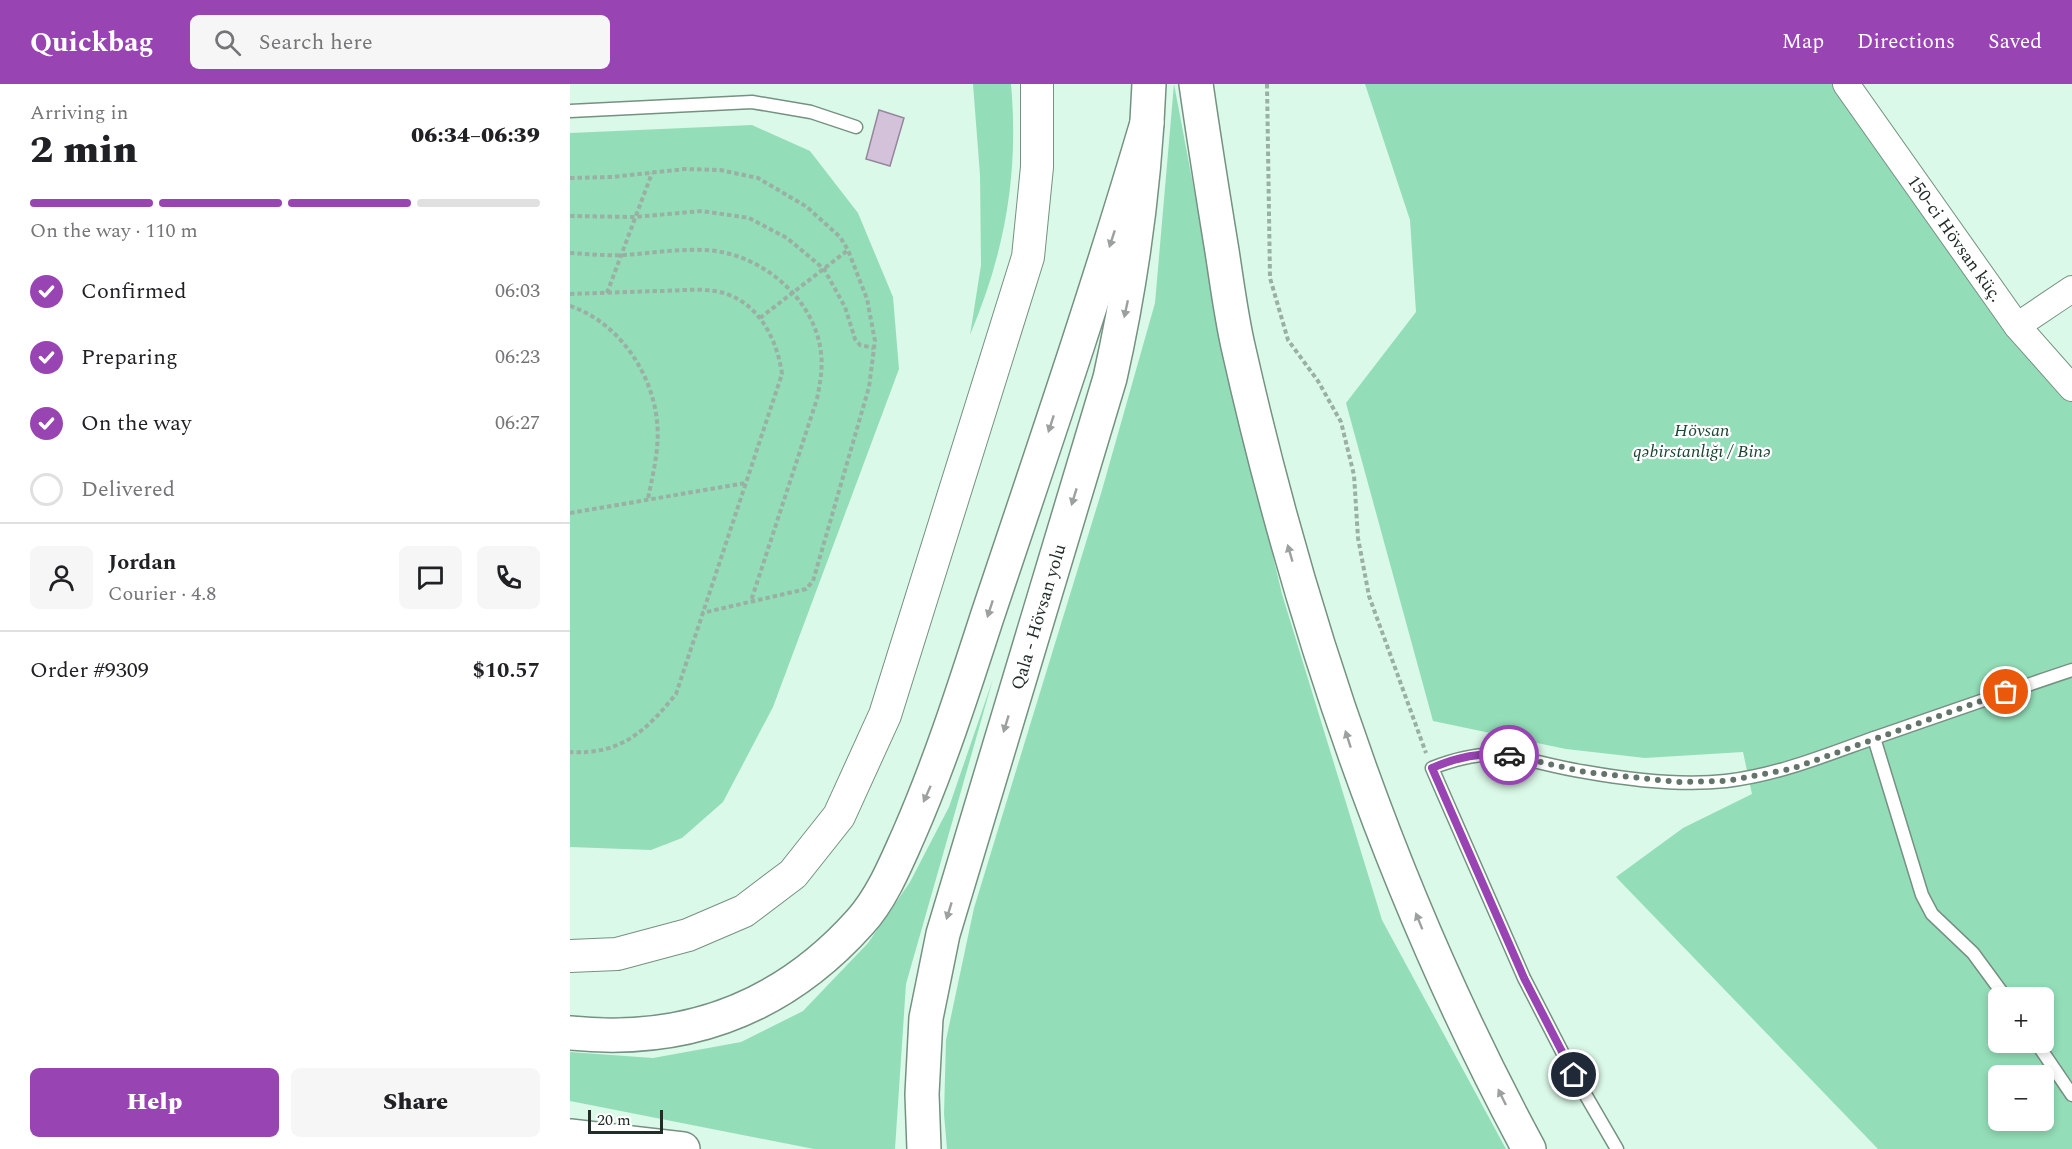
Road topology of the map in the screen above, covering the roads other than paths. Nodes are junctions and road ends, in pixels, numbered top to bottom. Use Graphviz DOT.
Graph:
graph roads {
  1 [pos="1037,84"];
  2 [pos="1149,84"];
  3 [pos="1196,84"];
  4 [pos="1846,84"];
  5 [pos="570,111"];
  6 [pos="1147,123"];
  7 [pos="856,127"];
  8 [pos="2072,289"];
  9 [pos="2017,326"];
  10 [pos="2072,388"];
  11 [pos="2072,670"];
  12 [pos="1874,738"];
  13 [pos="570,956"];
  14 [pos="1998,987"];
  15 [pos="570,1033"];
  16 [pos="2043,1053"];
  17 [pos="2072,1095"];
  18 [pos="570,1136"];
  19 [pos="683,1149"];
  20 [pos="924,1149"];
  21 [pos="1529,1149"];
  22 [pos="1617,1149"];
  1 -- 13 [label="street"];
  2 -- 6 [label="main road, Qala - Hövsan yolu"];
  21 -- 3 [label="main road, one-way"];
  4 -- 9 [label="street, 150-ci Hövsan küç."];
  5 -- 7 [label="lane"];
  6 -- 15 [label="main road, one-way"];
  6 -- 20 [label="main road, Qala - Hövsan yolu, one-way"];
  8 -- 9 [label="street"];
  9 -- 10 [label="street, 150-ci Hövsan küç."];
  11 -- 12 [label="lane"];
  12 -- 14 [label="lane"];
  12 -- 22 [label="lane"];
  16 -- 17 [label="lane"];
  18 -- 19 [label="main road"];
}
